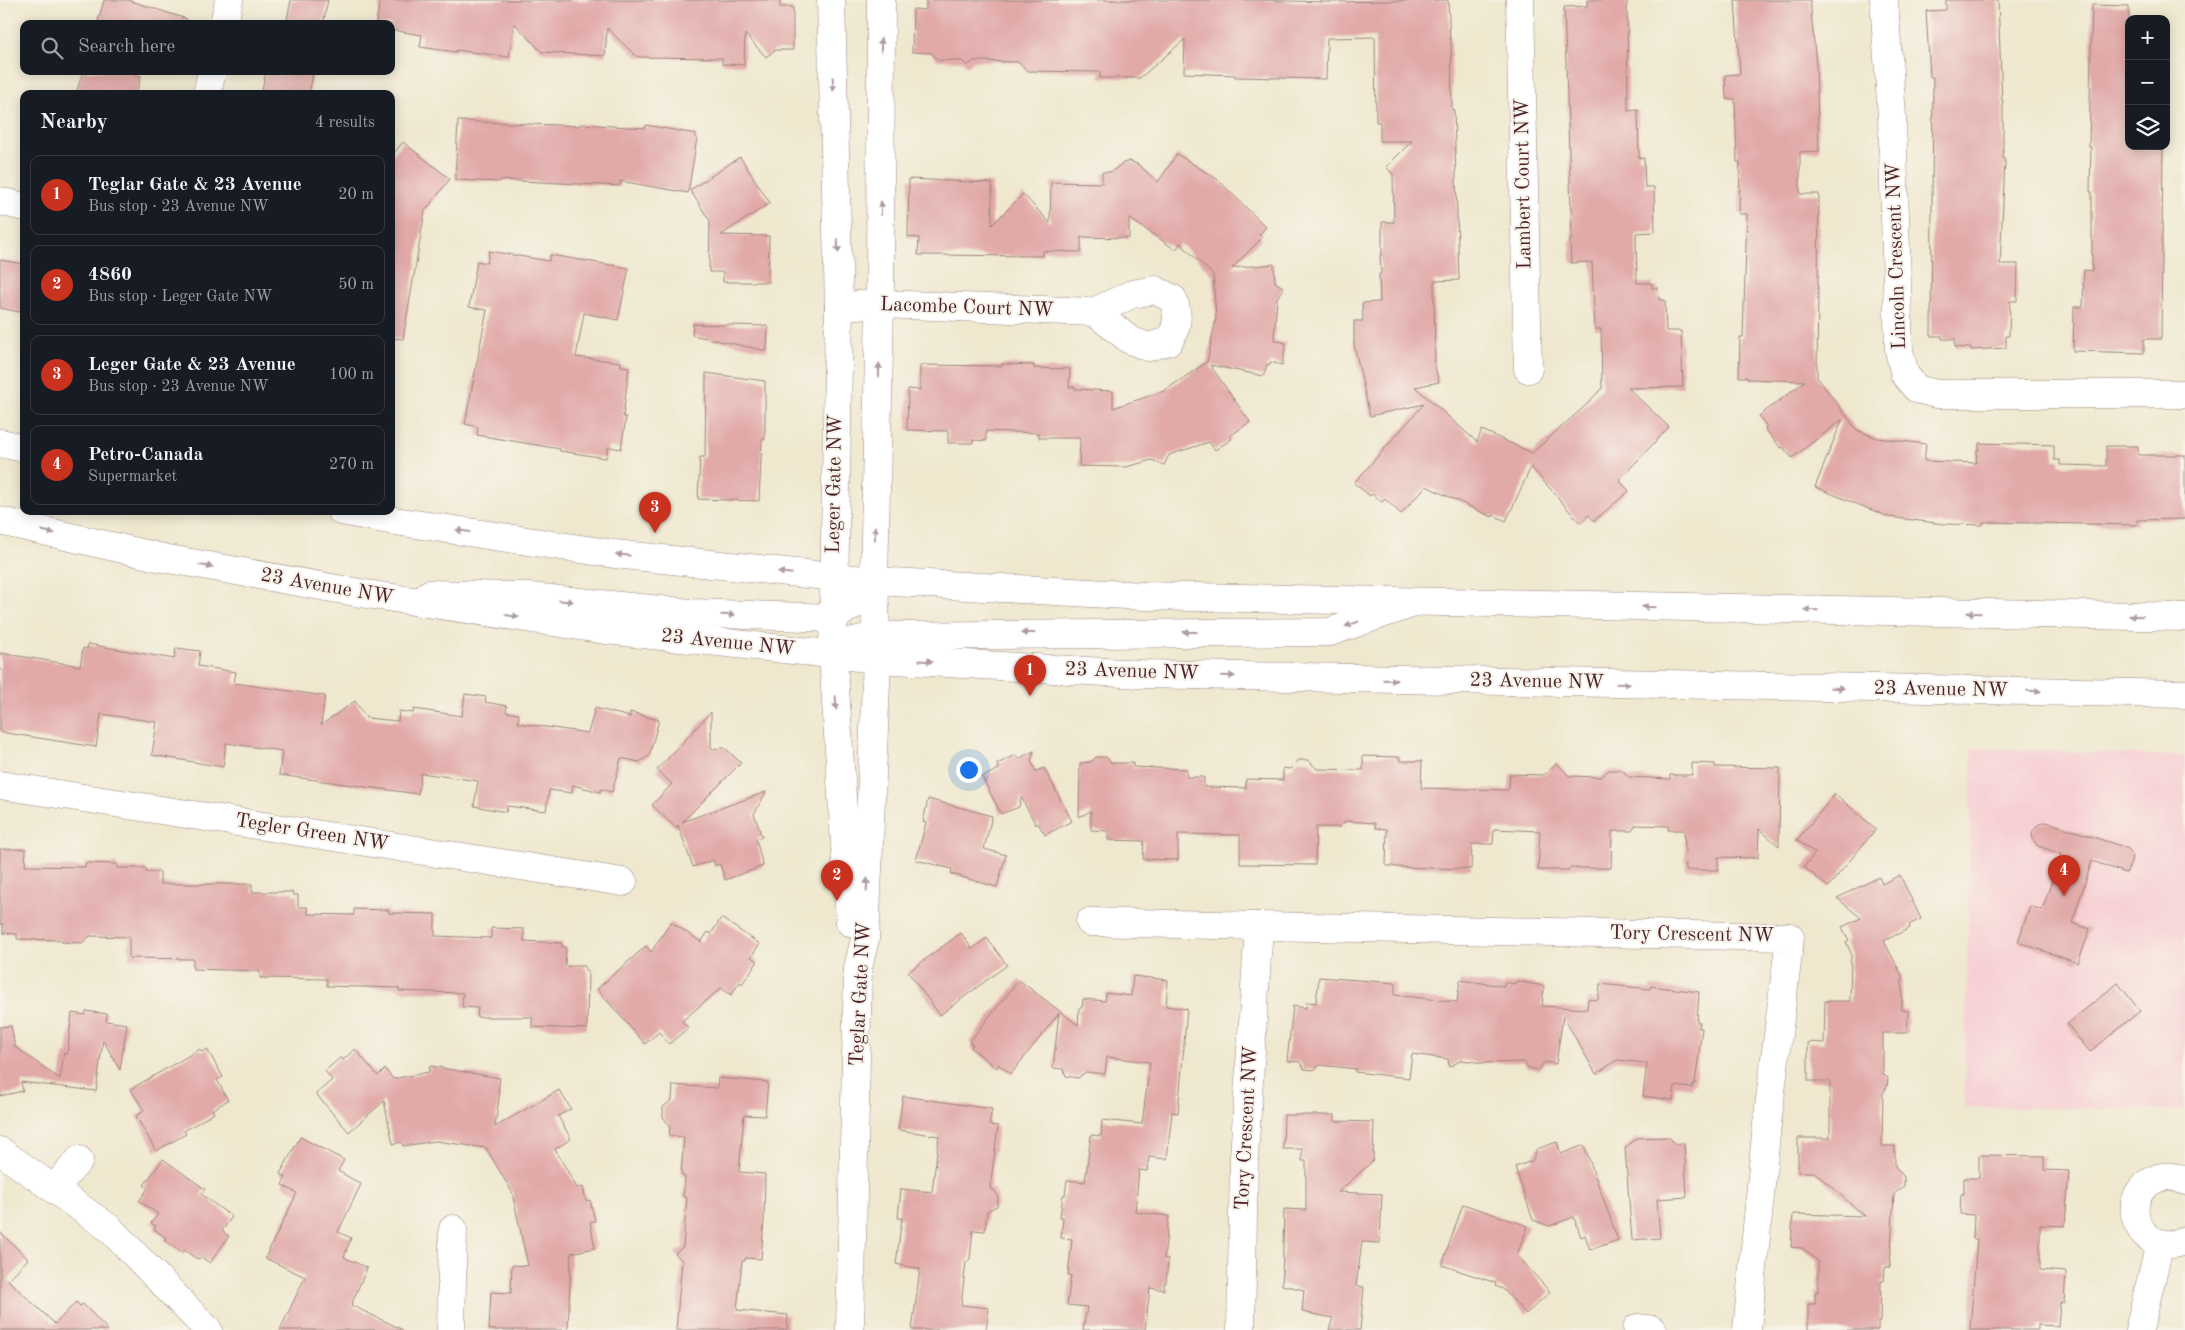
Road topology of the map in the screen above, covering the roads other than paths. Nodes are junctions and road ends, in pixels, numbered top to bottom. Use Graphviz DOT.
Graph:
graph roads {
  1 [pos="229,0"];
  2 [pos="831,0"];
  3 [pos="882,0"];
  4 [pos="1520,0"];
  5 [pos="1884,0"];
  6 [pos="225,20"];
  7 [pos="211,75"];
  8 [pos="208,90"];
  9 [pos="0,201"];
  10 [pos="20,206"];
  11 [pos="880,304"];
  12 [pos="839,306"];
  13 [pos="1094,312"];
  14 [pos="1528,369"];
  15 [pos="2185,394"];
  16 [pos="0,443"];
  17 [pos="20,447"];
  18 [pos="361,515"];
  19 [pos="0,521"];
  20 [pos="833,578"];
  21 [pos="874,581"];
  22 [pos="360,593"];
  23 [pos="1414,602"];
  24 [pos="2185,617"];
  25 [pos="833,618"];
  26 [pos="877,647"];
  27 [pos="833,655"];
  28 [pos="2185,694"];
  29 [pos="0,785"];
  30 [pos="623,882"];
  31 [pos="1090,922"];
  32 [pos="1259,926"];
  33 [pos="858,968"];
  34 [pos="0,1151"];
  35 [pos="79,1160"];
  36 [pos="2185,1181"];
  37 [pos="54,1189"];
  38 [pos="453,1229"];
  39 [pos="2172,1242"];
  40 [pos="208,1330"];
  41 [pos="451,1330"];
  42 [pos="850,1330"];
  43 [pos="1242,1330"];
  44 [pos="1747,1330"];
  45 [pos="2139,1330"];
  1 -- 6 [label="street"];
  2 -- 12 [label="street, Leger Gate NW, one-way"];
  11 -- 3 [label="street, Leger Gate NW, one-way"];
  4 -- 14 [label="street, Lambert Court NW"];
  5 -- 15 [label="street, Lincoln Crescent NW"];
  7 -- 8 [label="street"];
  9 -- 10 [label="street"];
  11 -- 12 [label="street, Lacombe Court NW"];
  11 -- 13 [label="street, Lacombe Court NW"];
  21 -- 11 [label="street, Leger Gate NW, one-way"];
  12 -- 20 [label="street, Leger Gate NW"];
  16 -- 17 [label="street"];
  20 -- 18 [label="street, one-way"];
  19 -- 22 [label="street, 23 Avenue NW, one-way"];
  20 -- 21 [label="street"];
  20 -- 25 [label="street, Leger Gate NW"];
  21 -- 23 [label="street"];
  21 -- 25 [label="street"];
  21 -- 26 [label="street, Leger Gate NW"];
  22 -- 25 [label="street, one-way"];
  22 -- 27 [label="street, 23 Avenue NW, one-way"];
  24 -- 23 [label="street, one-way"];
  23 -- 26 [label="street, one-way"];
  25 -- 27 [label="street, Leger Gate NW"];
  26 -- 27 [label="street, 23 Avenue NW"];
  26 -- 28 [label="street, 23 Avenue NW, one-way"];
  33 -- 26 [label="street, Teglar Gate NW, one-way"];
  27 -- 33 [label="street, Leger Gate NW, one-way"];
  29 -- 30 [label="street, Tegler Green NW"];
  31 -- 32 [label="street, Tory Crescent NW"];
  32 -- 43 [label="street, Tory Crescent NW"];
  32 -- 44 [label="street, Tory Crescent NW"];
  33 -- 42 [label="street, Teglar Gate NW"];
  34 -- 37 [label="street"];
  35 -- 37 [label="street"];
  36 -- 39 [label="street"];
  37 -- 40 [label="street"];
  38 -- 41 [label="street"];
  39 -- 45 [label="street"];
}
